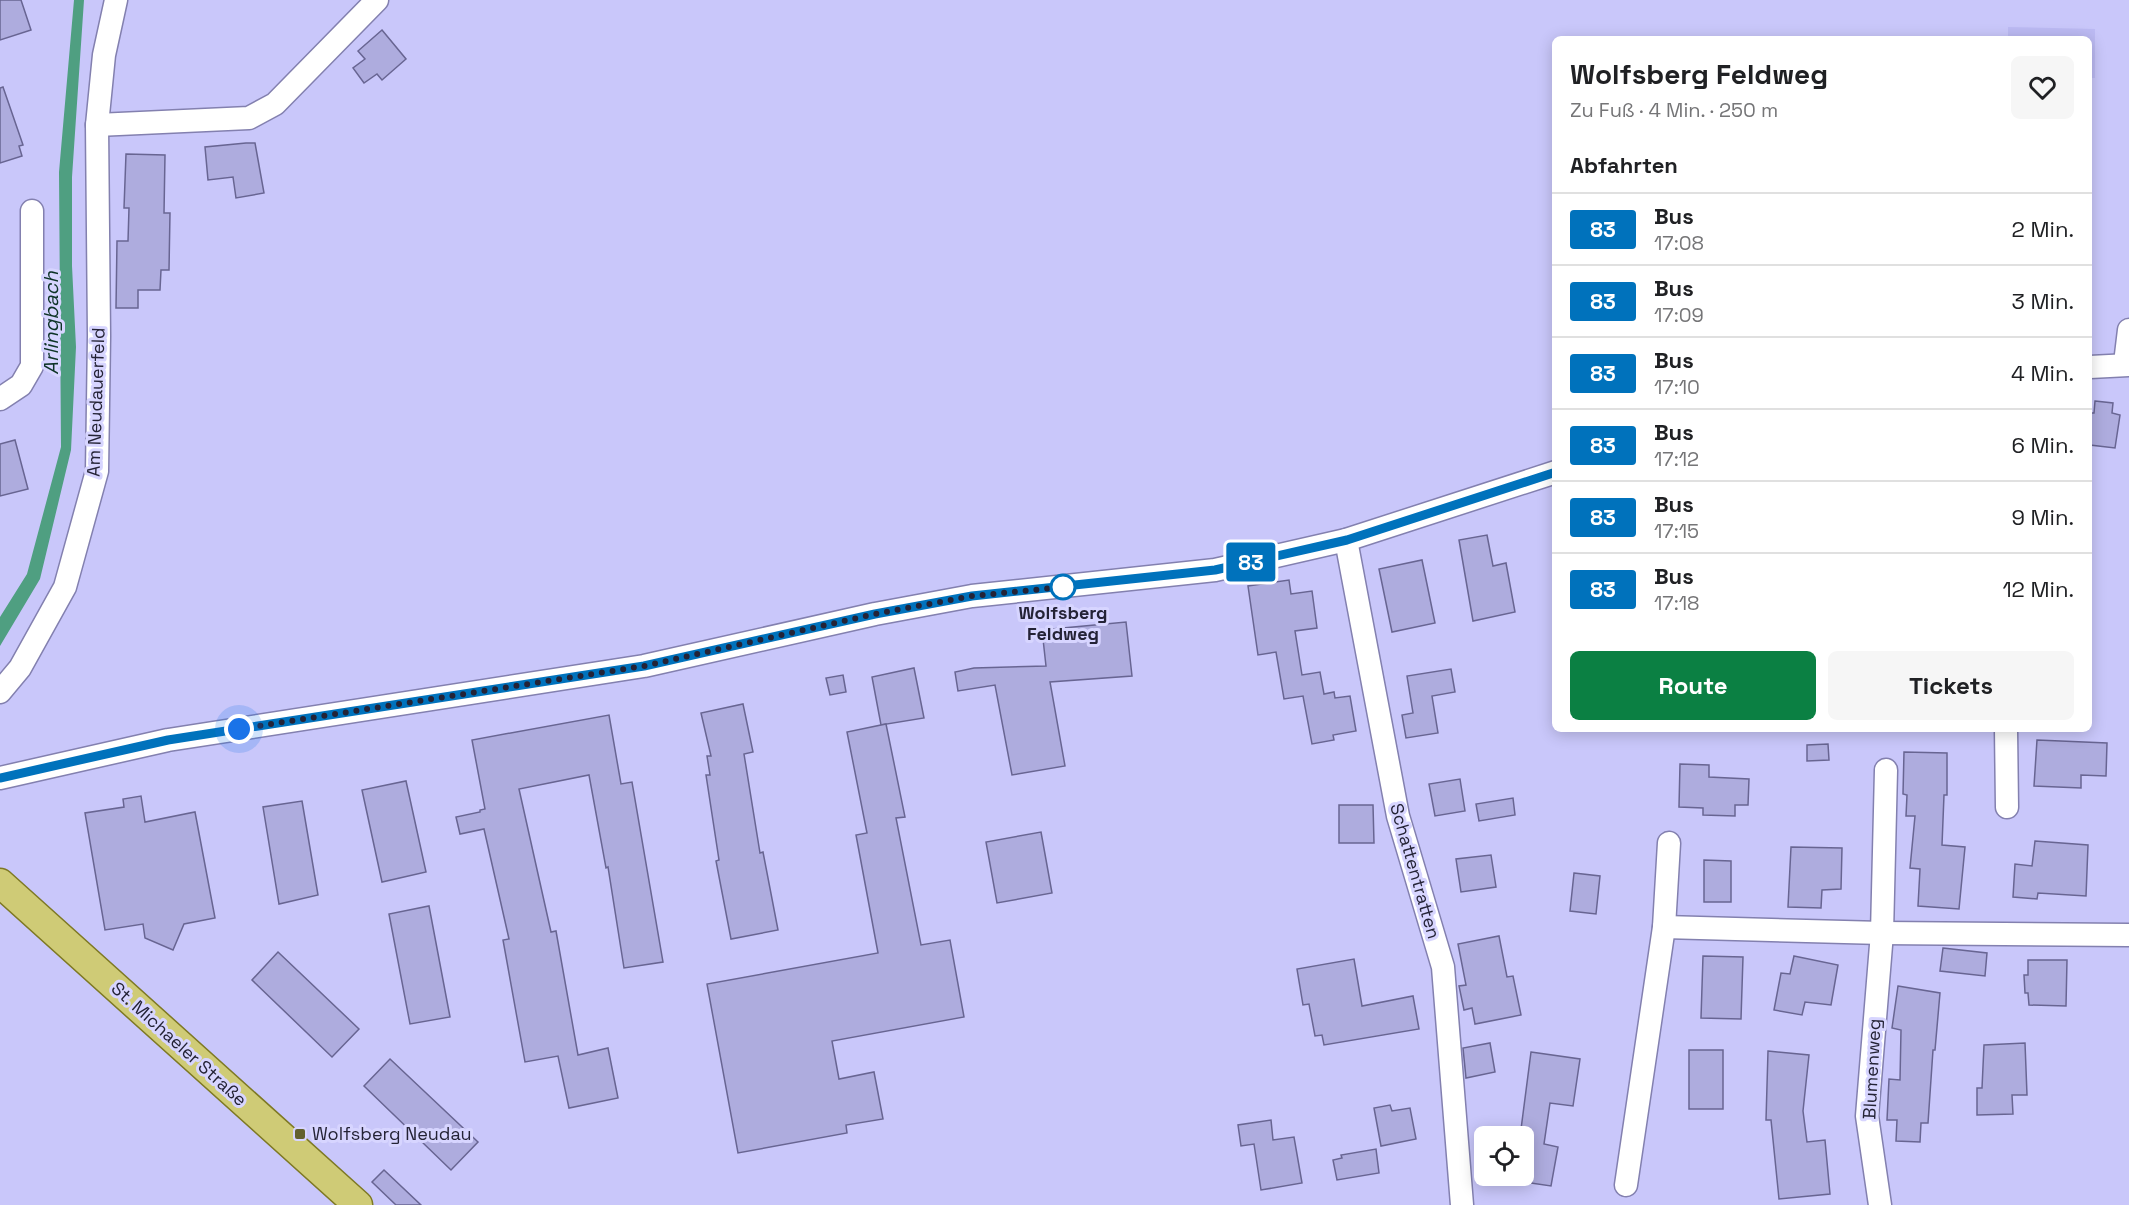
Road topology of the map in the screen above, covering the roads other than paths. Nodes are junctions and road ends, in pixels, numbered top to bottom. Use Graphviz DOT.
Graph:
graph roads {
  1 [pos="116,0"];
  2 [pos="377,0"];
  3 [pos="97,125"];
  4 [pos="32,212"];
  5 [pos="2129,330"];
  6 [pos="2127,364"];
  7 [pos="2092,367"];
  8 [pos="0,399"];
  9 [pos="1552,473"];
  10 [pos="1347,540"];
  11 [pos="0,692"];
  12 [pos="2006,732"];
  13 [pos="1886,770"];
  14 [pos="0,778"];
  15 [pos="2007,807"];
  16 [pos="1670,843"];
  17 [pos="0,883"];
  18 [pos="1664,927"];
  19 [pos="1882,933"];
  20 [pos="2129,935"];
  21 [pos="1626,1185"];
  22 [pos="358,1205"];
  23 [pos="1462,1205"];
  24 [pos="1880,1205"];
  1 -- 3 [label="street, Am Neudauerfeld"];
  2 -- 3 [label="street"];
  3 -- 11 [label="street, Am Neudauerfeld"];
  4 -- 8 [label="street"];
  5 -- 6 [label="street"];
  6 -- 7 [label="street"];
  9 -- 10 [label="street"];
  10 -- 14 [label="street"];
  10 -- 23 [label="street, Schattentratten"];
  12 -- 15 [label="street"];
  13 -- 19 [label="street, Blumenweg"];
  16 -- 18 [label="street"];
  17 -- 22 [label="main road, St. Michaeler Straße"];
  18 -- 19 [label="street"];
  18 -- 21 [label="street"];
  19 -- 20 [label="street"];
  19 -- 24 [label="street, Blumenweg"];
}
